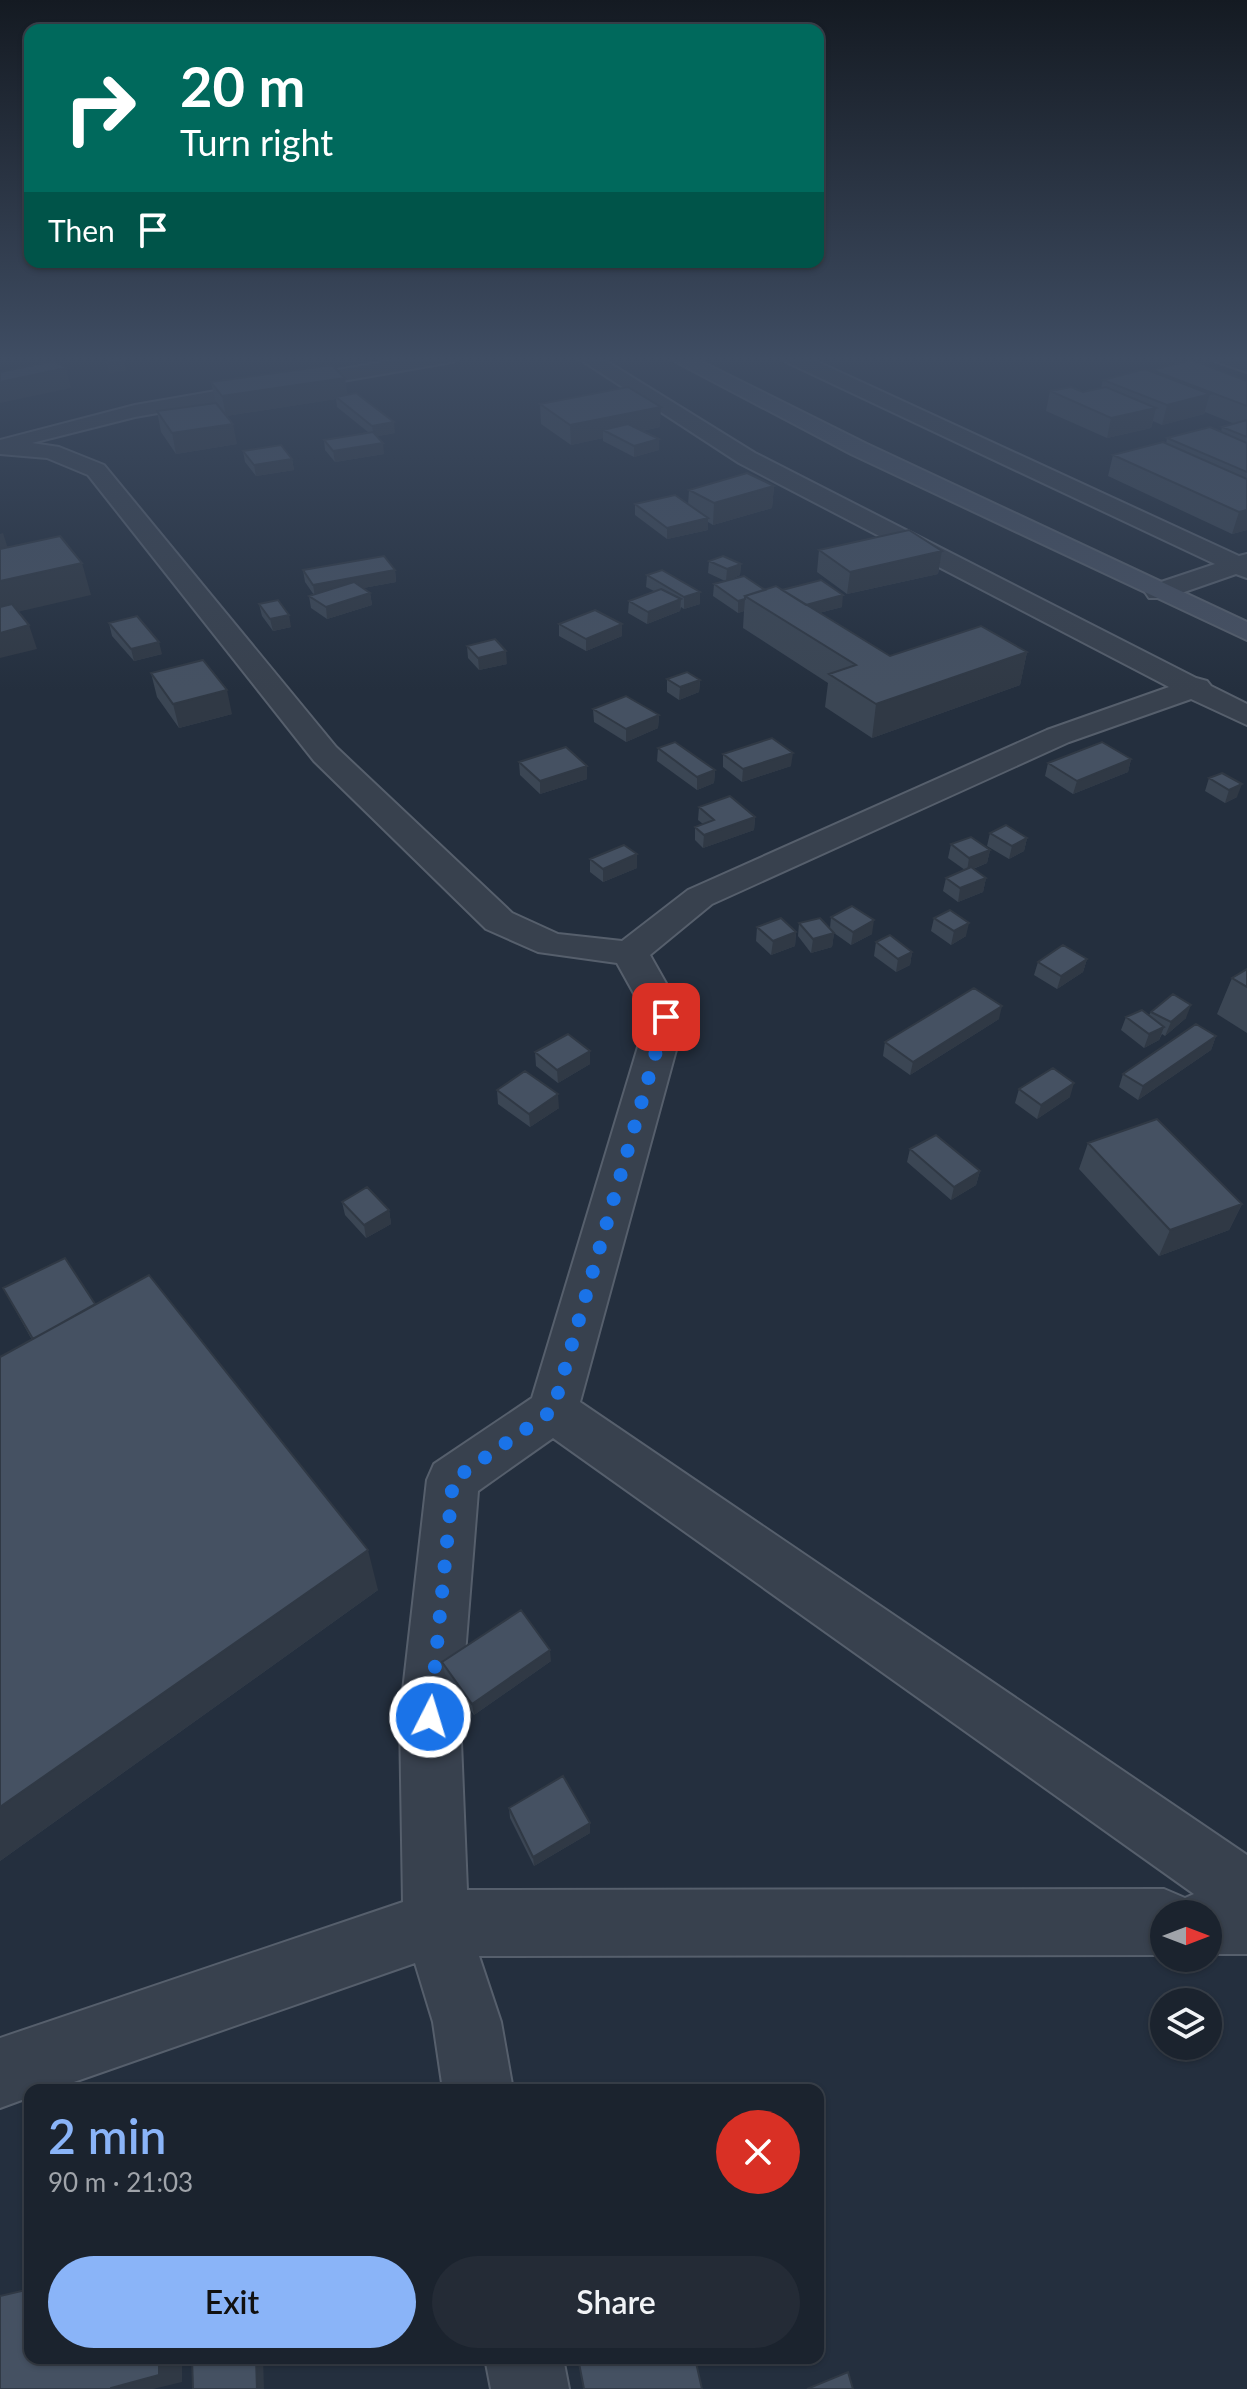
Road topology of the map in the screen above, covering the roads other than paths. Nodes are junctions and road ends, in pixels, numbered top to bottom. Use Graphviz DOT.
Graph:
graph roads {
  1 [pos="90,467"];
  2 [pos="766,467"];
  3 [pos="897,467"];
  4 [pos="1031,467"];
  5 [pos="1244,566"];
  6 [pos="1158,592"];
  7 [pos="1247,632"];
  8 [pos="1197,687"];
  9 [pos="1247,716"];
  10 [pos="630,953"];
  11 [pos="553,1410"];
  12 [pos="1247,1893"];
  13 [pos="1222,1921"];
  14 [pos="1247,1921"];
  15 [pos="1150,1922"];
  16 [pos="436,1923"];
  17 [pos="0,2073"];
  18 [pos="477,2084"];
  19 [pos="525,2364"];
  20 [pos="530,2389"];
  1 -- 10 [label="street"];
  2 -- 8 [label="street"];
  3 -- 6 [label="main road"];
  4 -- 5 [label="street"];
  5 -- 6 [label="street"];
  6 -- 7 [label="main road"];
  8 -- 9 [label="street"];
  8 -- 10 [label="street"];
  10 -- 11 [label="street"];
  11 -- 12 [label="street"];
  11 -- 16 [label="street"];
  13 -- 14 [label="street"];
  15 -- 16 [label="street"];
  16 -- 17 [label="street"];
  16 -- 18 [label="street"];
  19 -- 20 [label="street"];
}
